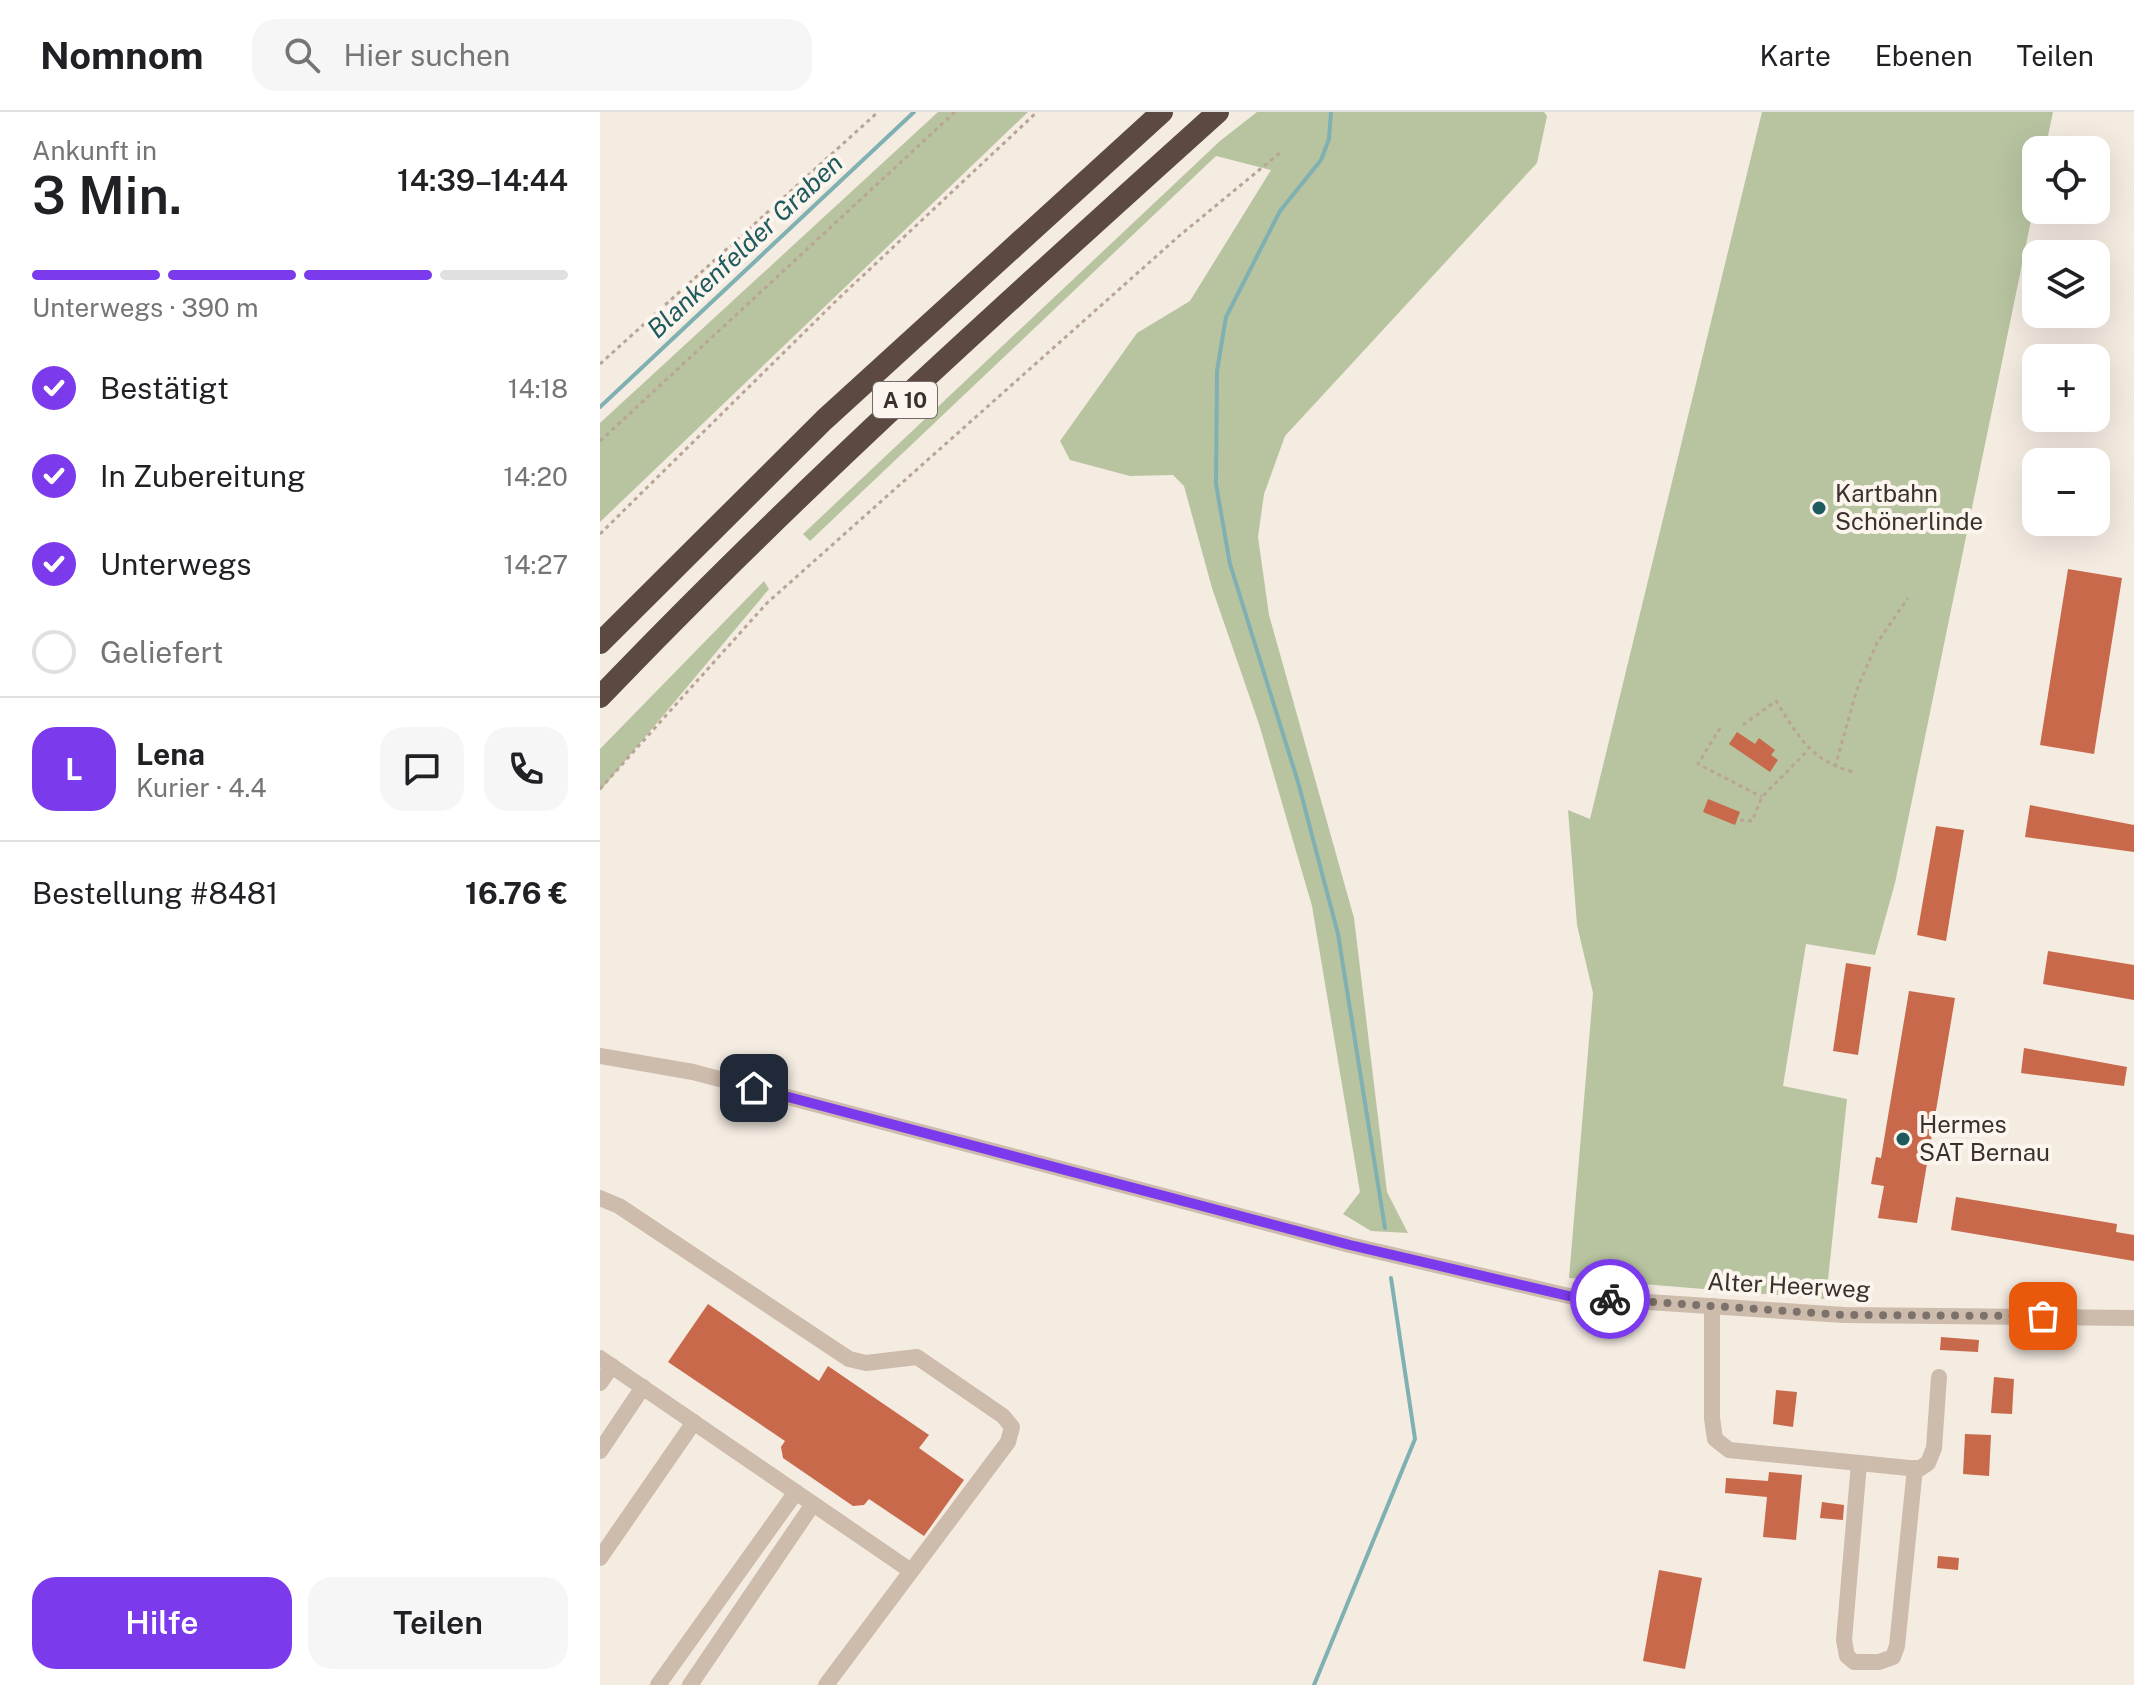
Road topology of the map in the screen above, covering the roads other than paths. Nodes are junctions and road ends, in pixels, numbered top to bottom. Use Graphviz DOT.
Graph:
graph roads {
  1 [pos="1162,112"];
  2 [pos="1218,112"];
  3 [pos="600,643"];
  4 [pos="600,697"];
  5 [pos="600,1056"];
  6 [pos="600,1198"];
  7 [pos="1712,1306"];
  8 [pos="2134,1318"];
  9 [pos="606,1362"];
  10 [pos="1939,1377"];
  11 [pos="600,1383"];
  12 [pos="643,1387"];
  13 [pos="694,1422"];
  14 [pos="600,1451"];
  15 [pos="1859,1463"];
  16 [pos="1915,1468"];
  17 [pos="796,1492"];
  18 [pos="813,1504"];
  19 [pos="600,1558"];
  20 [pos="911,1571"];
  21 [pos="658,1685"];
  22 [pos="690,1685"];
  23 [pos="826,1685"];
  1 -- 3 [label="highway, A 10"];
  2 -- 4 [label="highway, A 10"];
  5 -- 7 [label="street, Alter Heerweg"];
  6 -- 20 [label="street"];
  7 -- 8 [label="street, Alter Heerweg"];
  7 -- 15 [label="street"];
  9 -- 11 [label="street"];
  9 -- 12 [label="street"];
  10 -- 16 [label="street"];
  12 -- 13 [label="street"];
  12 -- 14 [label="street"];
  13 -- 17 [label="street"];
  13 -- 19 [label="street"];
  15 -- 16 [label="street"];
  15 -- 16 [label="street"];
  17 -- 18 [label="street"];
  17 -- 21 [label="street"];
  18 -- 20 [label="street"];
  18 -- 22 [label="street"];
  20 -- 23 [label="street"];
}
